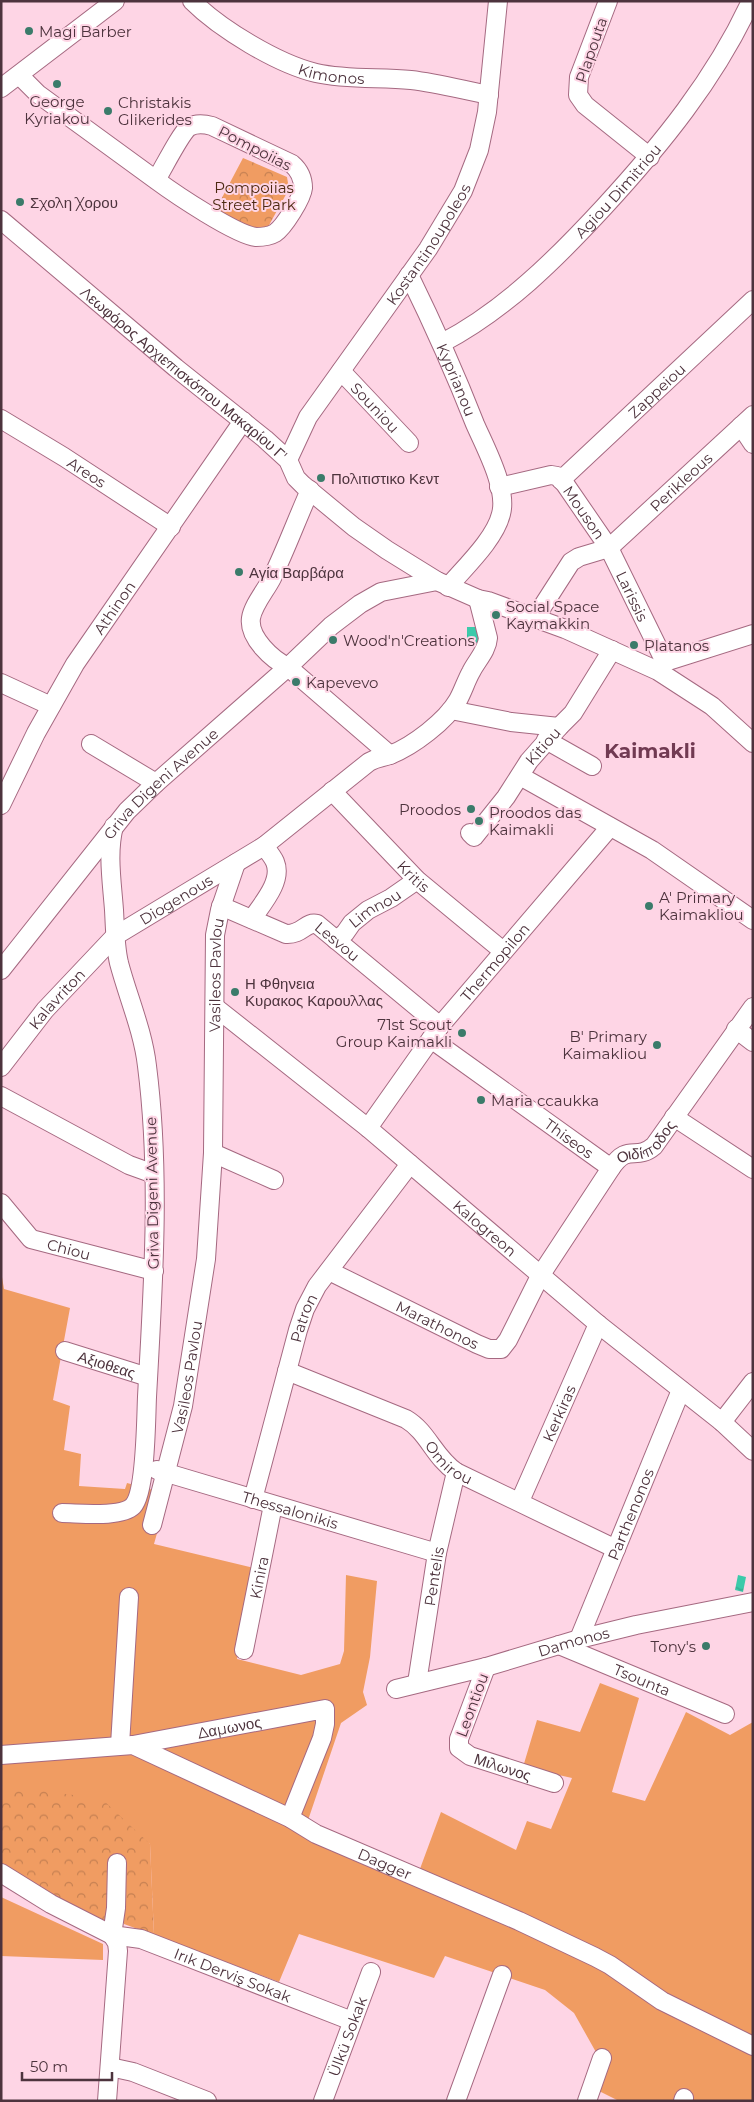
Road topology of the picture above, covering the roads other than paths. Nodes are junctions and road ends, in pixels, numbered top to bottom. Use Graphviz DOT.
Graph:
graph roads {
  1 [pos="93,1"];
  2 [pos="115,1"];
  3 [pos="192,1"];
  4 [pos="498,1"];
  5 [pos="608,1"];
  6 [pos="751,1"];
  7 [pos="91,19"];
  8 [pos="19,75"];
  9 [pos="1,88"];
  10 [pos="489,95"];
  11 [pos="650,157"];
  12 [pos="156,180"];
  13 [pos="1,220"];
  14 [pos="409,275"];
  15 [pos="753,300"];
  16 [pos="442,343"];
  17 [pos="341,371"];
  18 [pos="1,420"];
  19 [pos="243,421"];
  20 [pos="747,421"];
  21 [pos="410,443"];
  22 [pos="753,444"];
  23 [pos="288,460"];
  24 [pos="561,480"];
  25 [pos="499,487"];
  26 [pos="310,490"];
  27 [pos="171,527"];
  28 [pos="609,548"];
  29 [pos="443,584"];
  30 [pos="478,599"];
  31 [pos="535,618"];
  32 [pos="753,634"];
  33 [pos="612,650"];
  34 [pos="661,666"];
  35 [pos="288,667"];
  36 [pos="1,683"];
  37 [pos="51,706"];
  38 [pos="451,710"];
  39 [pos="559,727"];
  40 [pos="546,740"];
  41 [pos="753,743"];
  42 [pos="90,744"];
  43 [pos="390,755"];
  44 [pos="592,766"];
  45 [pos="520,776"];
  46 [pos="156,783"];
  47 [pos="332,792"];
  48 [pos="1,805"];
  49 [pos="114,826"];
  50 [pos="610,827"];
  51 [pos="470,834"];
  52 [pos="264,846"];
  53 [pos="236,862"];
  54 [pos="417,880"];
  55 [pos="221,906"];
  56 [pos="252,919"];
  57 [pos="753,920"];
  58 [pos="116,936"];
  59 [pos="336,940"];
  60 [pos="503,951"];
  61 [pos="1,970"];
  62 [pos="215,1007"];
  63 [pos="753,1007"];
  64 [pos="736,1029"];
  65 [pos="436,1032"];
  66 [pos="753,1042"];
  67 [pos="1,1067"];
  68 [pos="1,1096"];
  69 [pos="674,1117"];
  70 [pos="368,1128"];
  71 [pos="213,1153"];
  72 [pos="410,1164"];
  73 [pos="611,1168"];
  74 [pos="753,1169"];
  75 [pos="154,1174"];
  76 [pos="274,1180"];
  77 [pos="1,1203"];
  78 [pos="154,1271"];
  79 [pos="329,1271"];
  80 [pos="540,1276"];
  81 [pos="598,1324"];
  82 [pos="65,1351"];
  83 [pos="287,1370"];
  84 [pos="148,1377"];
  85 [pos="753,1382"];
  86 [pos="680,1390"];
  87 [pos="722,1422"];
  88 [pos="753,1451"];
  89 [pos="144,1467"];
  90 [pos="456,1472"];
  91 [pos="167,1473"];
  92 [pos="253,1499"];
  93 [pos="520,1501"];
  94 [pos="273,1505"];
  95 [pos="62,1513"];
  96 [pos="152,1525"];
  97 [pos="616,1549"];
  98 [pos="437,1553"];
  99 [pos="129,1597"];
  100 [pos="753,1602"];
  101 [pos="579,1639"];
  102 [pos="559,1645"];
  103 [pos="244,1650"];
  104 [pos="486,1667"];
  105 [pos="417,1683"];
  106 [pos="396,1689"];
  107 [pos="726,1714"];
  108 [pos="458,1744"];
  109 [pos="127,1745"];
  110 [pos="1,1755"];
  111 [pos="554,1782"];
  112 [pos="290,1818"];
  113 [pos="117,1862"];
  114 [pos="1,1873"];
  115 [pos="112,1935"];
  116 [pos="371,1972"];
  117 [pos="502,1975"];
  118 [pos="352,2021"];
  119 [pos="753,2046"];
  120 [pos="602,2058"];
  121 [pos="110,2067"];
  122 [pos="107,2101"];
  123 [pos="207,2101"];
  124 [pos="323,2101"];
  125 [pos="456,2101"];
  126 [pos="587,2101"];
  1 -- 7 [label="street"];
  2 -- 7 [label="street"];
  3 -- 10 [label="street, Kimonos"];
  4 -- 10 [label="street, Kostantinoupoleos"];
  5 -- 11 [label="street, Plapouta"];
  6 -- 11 [label="street, Agiou Dimitriou"];
  7 -- 8 [label="street"];
  8 -- 9 [label="street"];
  8 -- 12 [label="street, Pompoiias"];
  10 -- 14 [label="street, Kostantinoupoleos"];
  11 -- 16 [label="street, Agiou Dimitriou"];
  12 -- 12 [label="street, Pompoiias"];
  13 -- 19 [label="street, Λεωφόρος Αρχιεπισκόπου Μακαρίου Γ'"];
  14 -- 16 [label="street, Kyprianou"];
  14 -- 17 [label="street, Kostantinoupoleos"];
  15 -- 24 [label="street, Zappeiou"];
  16 -- 25 [label="street, Kyprianou"];
  17 -- 21 [label="street, Souniou"];
  17 -- 23 [label="street, Kostantinoupoleos"];
  18 -- 27 [label="street, Areos"];
  19 -- 23 [label="street, Λεωφόρος Αρχιεπισκόπου Μακαρίου Γ'"];
  19 -- 27 [label="street, Athinon"];
  20 -- 22 [label="street"];
  20 -- 28 [label="street, Perikleous"];
  23 -- 26 [label="street, Λεωφόρος Αρχιεπισκόπου Μακαρίου Γ'"];
  24 -- 25 [label="street, Mouson"];
  24 -- 28 [label="street, Mouson"];
  25 -- 29 [label="street, Kyprianou"];
  26 -- 29 [label="street, Λεωφόρος Αρχιεπισκόπου Μακαρίου Γ'"];
  26 -- 35 [label="street"];
  27 -- 37 [label="street, Athinon"];
  28 -- 31 [label="street"];
  28 -- 34 [label="street, Larissis"];
  29 -- 30 [label="street, Λεωφόρος Αρχιεπισκόπου Μακαρίου Γ'"];
  29 -- 35 [label="street, Griva Digeni Avenue"];
  30 -- 31 [label="street, Λεωφόρος Αρχιεπισκόπου Μακαρίου Γ'"];
  30 -- 38 [label="street"];
  31 -- 33 [label="street, Λεωφόρος Αρχιεπισκόπου Μακαρίου Γ'"];
  32 -- 34 [label="street"];
  33 -- 34 [label="street, Λεωφόρος Αρχιεπισκόπου Μακαρίου Γ'"];
  33 -- 39 [label="street, Kitiou"];
  34 -- 41 [label="street, Λεωφόρος Αρχιεπισκόπου Μακαρίου Γ'"];
  35 -- 43 [label="street"];
  35 -- 46 [label="street, Griva Digeni Avenue"];
  36 -- 37 [label="street"];
  37 -- 48 [label="street, Athinon"];
  38 -- 39 [label="street"];
  38 -- 43 [label="street"];
  39 -- 40 [label="street, Kitiou"];
  40 -- 44 [label="street"];
  40 -- 45 [label="street, Kitiou"];
  42 -- 46 [label="street"];
  43 -- 47 [label="street"];
  45 -- 50 [label="street"];
  45 -- 51 [label="street, Kitiou"];
  46 -- 49 [label="street, Griva Digeni Avenue"];
  47 -- 52 [label="street"];
  47 -- 54 [label="street, Kritis"];
  49 -- 58 [label="street, Griva Digeni Avenue"];
  49 -- 61 [label="street"];
  50 -- 57 [label="street"];
  50 -- 60 [label="street, Thermopilon"];
  52 -- 53 [label="street"];
  52 -- 56 [label="street"];
  53 -- 55 [label="street, Vasileos Pavlou"];
  53 -- 58 [label="street, Diogenous"];
  54 -- 59 [label="street, Limnou"];
  54 -- 60 [label="street, Kritis"];
  55 -- 56 [label="street, Lesvou"];
  55 -- 62 [label="street, Vasileos Pavlou"];
  56 -- 59 [label="street, Lesvou"];
  58 -- 67 [label="street, Kalavriton"];
  58 -- 75 [label="street, Griva Digeni Avenue"];
  59 -- 65 [label="street, Lesvou"];
  60 -- 65 [label="street, Thermopilon"];
  62 -- 70 [label="street, Kalogreon"];
  62 -- 71 [label="street, Vasileos Pavlou"];
  63 -- 64 [label="street, Οιδίποδος"];
  64 -- 66 [label="street"];
  64 -- 69 [label="street, Οιδίποδος"];
  65 -- 70 [label="street, Thermopilon"];
  65 -- 73 [label="street, Thiseos"];
  68 -- 75 [label="street"];
  69 -- 73 [label="street, Οιδίποδος"];
  69 -- 74 [label="street"];
  70 -- 72 [label="street, Kalogreon"];
  71 -- 76 [label="street"];
  71 -- 91 [label="street, Vasileos Pavlou"];
  72 -- 79 [label="street, Patron"];
  72 -- 80 [label="street, Kalogreon"];
  73 -- 80 [label="street, Οιδίποδος"];
  75 -- 78 [label="street, Griva Digeni Avenue"];
  77 -- 78 [label="street, Chiou"];
  78 -- 84 [label="street, Griva Digeni Avenue"];
  79 -- 80 [label="street, Marathonos"];
  79 -- 83 [label="street, Patron"];
  80 -- 81 [label="street, Kalogreon"];
  81 -- 86 [label="street, Kalogreon"];
  81 -- 93 [label="street, Kerkiras"];
  82 -- 84 [label="street, Αξιοθεας"];
  83 -- 90 [label="street, Omirou"];
  83 -- 92 [label="street, Patron"];
  84 -- 89 [label="street, Griva Digeni Avenue"];
  85 -- 87 [label="street"];
  86 -- 87 [label="street, Kalogreon"];
  86 -- 97 [label="street, Parthenonos"];
  87 -- 88 [label="street, Kalogreon"];
  89 -- 91 [label="street, Thessalonikis"];
  89 -- 95 [label="street, Griva Digeni Avenue"];
  90 -- 93 [label="street, Omirou"];
  90 -- 98 [label="street, Pentelis"];
  91 -- 92 [label="street, Thessalonikis"];
  91 -- 96 [label="street, Vasileos Pavlou"];
  92 -- 94 [label="street, Thessalonikis"];
  93 -- 97 [label="street, Omirou"];
  94 -- 98 [label="street, Thessalonikis"];
  94 -- 103 [label="street, Kinira"];
  97 -- 101 [label="street, Parthenonos"];
  98 -- 105 [label="street, Pentelis"];
  99 -- 109 [label="street"];
  100 -- 101 [label="street, Damonos"];
  101 -- 102 [label="street, Damonos"];
  102 -- 104 [label="street, Damonos"];
  102 -- 107 [label="street, Tsounta"];
  104 -- 105 [label="street, Damonos"];
  104 -- 108 [label="street, Leontiou"];
  105 -- 106 [label="street, Damonos"];
  108 -- 111 [label="street, Μιλωνος"];
  109 -- 110 [label="street, Dagger"];
  109 -- 112 [label="street, Dagger"];
  109 -- 112 [label="street, Δαμωνος"];
  112 -- 119 [label="street, Dagger"];
  113 -- 115 [label="street"];
  114 -- 115 [label="street, Irık Derviş Sokak"];
  115 -- 118 [label="street, Irık Derviş Sokak"];
  115 -- 121 [label="street"];
  116 -- 118 [label="street, Ülkü Sokak"];
  117 -- 125 [label="street"];
  118 -- 124 [label="street, Ülkü Sokak"];
  120 -- 126 [label="street"];
  121 -- 122 [label="street"];
  121 -- 123 [label="street"];
}
